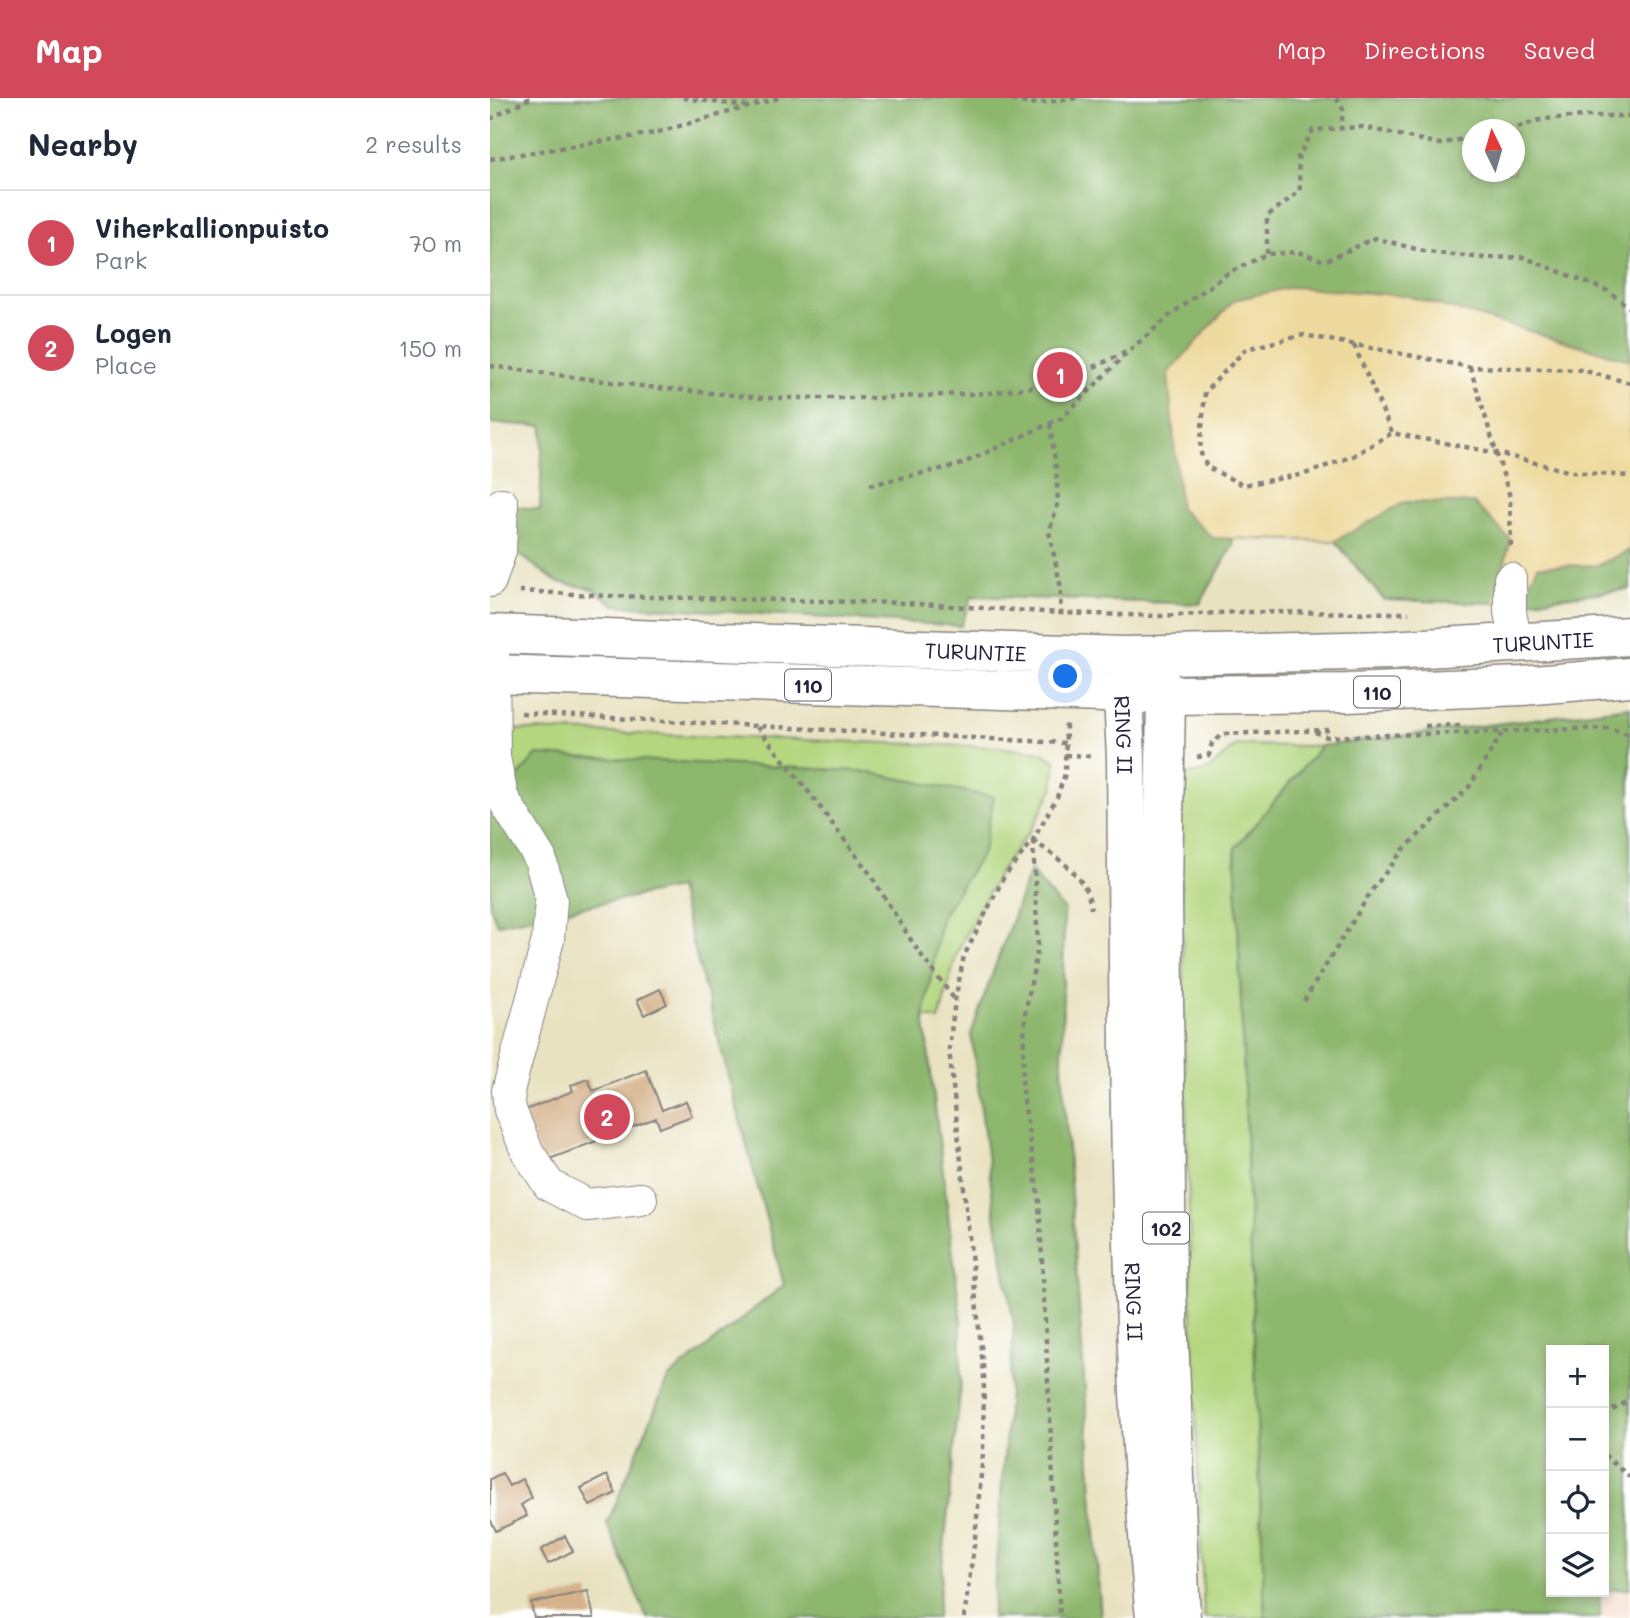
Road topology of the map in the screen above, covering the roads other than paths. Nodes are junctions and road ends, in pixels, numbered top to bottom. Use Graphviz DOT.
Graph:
graph roads {
  1 [pos="502,504"];
  2 [pos="1510,579"];
  3 [pos="503,585"];
  4 [pos="491,634"];
  5 [pos="1630,636"];
  6 [pos="1516,644"];
  7 [pos="1149,656"];
  8 [pos="491,674"];
  9 [pos="1630,677"];
  10 [pos="1123,695"];
  11 [pos="1166,695"];
  12 [pos="641,1199"];
  13 [pos="1156,1618"];
  14 [pos="1181,1618"];
  1 -- 3 [label="lane"];
  2 -- 6 [label="lane"];
  4 -- 7 [label="main road, TURUNTIE / 110"];
  4 -- 8 [label="lane"];
  5 -- 6 [label="main road, TURUNTIE / 110"];
  6 -- 7 [label="main road, TURUNTIE / 110"];
  7 -- 10 [label="main road, RING II"];
  7 -- 11 [label="main road, RING II / 102"];
  8 -- 10 [label="main road, TURUNTIE / 110"];
  8 -- 12 [label="lane"];
  9 -- 11 [label="main road, TURUNTIE / 110"];
  10 -- 11 [label="main road, TURUNTIE / 110"];
  10 -- 13 [label="main road, RING II / 102"];
  11 -- 14 [label="main road, RING II / 102"];
}
